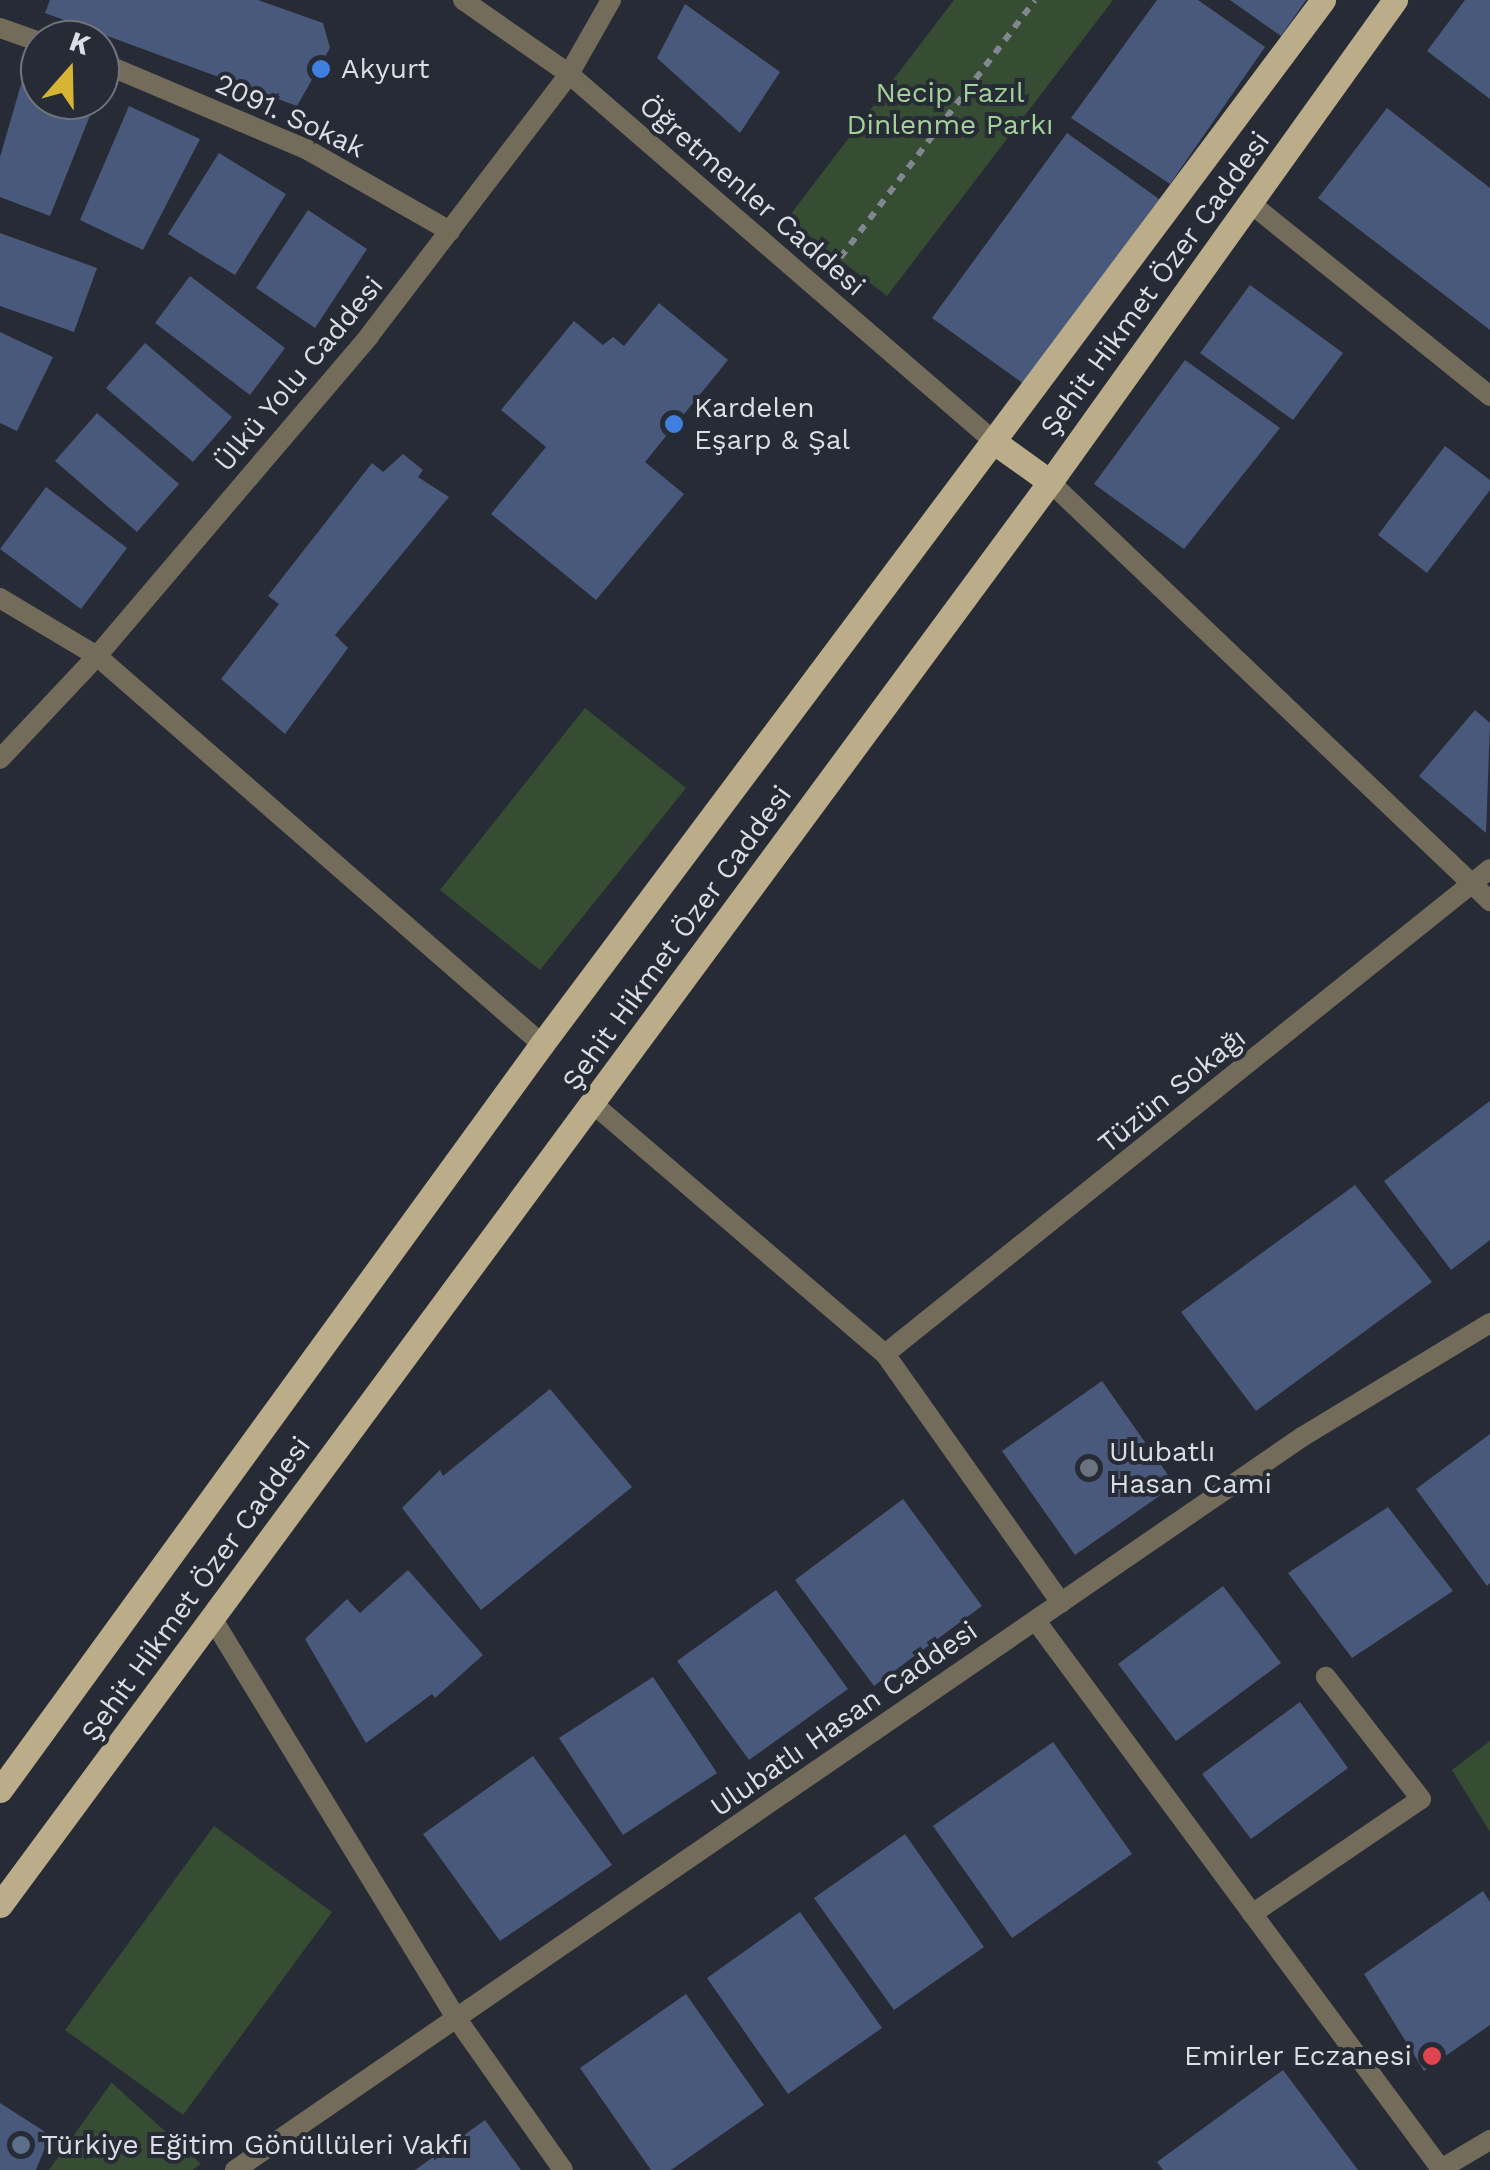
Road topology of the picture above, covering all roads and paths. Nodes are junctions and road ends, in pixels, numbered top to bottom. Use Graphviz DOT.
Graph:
graph roads {
  1 [pos="463,0"];
  2 [pos="611,0"];
  3 [pos="1035,0"];
  4 [pos="1323,0"];
  5 [pos="1395,0"];
  6 [pos="120,70"];
  7 [pos="569,74"];
  8 [pos="1250,202"];
  9 [pos="450,231"];
  10 [pos="817,288"];
  11 [pos="1490,396"];
  12 [pos="997,444"];
  13 [pos="1050,482"];
  14 [pos="0,598"];
  15 [pos="97,656"];
  16 [pos="0,759"];
  17 [pos="1490,869"];
  18 [pos="1475,885"];
  19 [pos="1490,901"];
  20 [pos="542,1044"];
  21 [pos="592,1103"];
  22 [pos="1490,1323"];
  23 [pos="886,1354"];
  24 [pos="1061,1603"];
  25 [pos="212,1618"];
  26 [pos="1036,1621"];
  27 [pos="1326,1677"];
  28 [pos="0,1790"];
  29 [pos="0,1905"];
  30 [pos="1252,1914"];
  31 [pos="457,2019"];
  32 [pos="1490,2140"];
  33 [pos="1440,2169"];
  34 [pos="235,2170"];
  35 [pos="564,2170"];
  1 -- 7 [label="street, Öğretmenler Caddesi"];
  2 -- 7 [label="street, Ülkü Yolu Caddesi"];
  3 -- 10 [label="path"];
  4 -- 12 [label="main road, Şehit Hikmet Özer Caddesi"];
  5 -- 8 [label="main road, Şehit Hikmet Özer Caddesi"];
  6 -- 9 [label="street, 2091. Sokak"];
  7 -- 9 [label="street, Ülkü Yolu Caddesi"];
  7 -- 10 [label="street, Öğretmenler Caddesi"];
  8 -- 11 [label="street"];
  8 -- 13 [label="main road, Şehit Hikmet Özer Caddesi"];
  9 -- 15 [label="street, Ülkü Yolu Caddesi"];
  10 -- 12 [label="street, Öğretmenler Caddesi"];
  12 -- 13 [label="main road"];
  12 -- 20 [label="main road, Şehit Hikmet Özer Caddesi"];
  13 -- 18 [label="street"];
  13 -- 21 [label="main road, Şehit Hikmet Özer Caddesi"];
  14 -- 15 [label="street"];
  15 -- 16 [label="street, Ülkü Yolu Caddesi"];
  15 -- 20 [label="street"];
  17 -- 18 [label="street, Tüzün Sokağı"];
  18 -- 19 [label="street"];
  18 -- 23 [label="street, Tüzün Sokağı"];
  20 -- 28 [label="main road, Şehit Hikmet Özer Caddesi"];
  21 -- 23 [label="street"];
  21 -- 25 [label="main road, Şehit Hikmet Özer Caddesi"];
  22 -- 24 [label="street, Ulubatlı Hasan Caddesi"];
  23 -- 24 [label="street"];
  24 -- 26 [label="street, Ulubatlı Hasan Caddesi"];
  25 -- 29 [label="main road, Şehit Hikmet Özer Caddesi"];
  25 -- 31 [label="street"];
  26 -- 30 [label="street"];
  26 -- 31 [label="street, Ulubatlı Hasan Caddesi"];
  27 -- 30 [label="street"];
  30 -- 33 [label="street"];
  31 -- 34 [label="street, Ulubatlı Hasan Caddesi"];
  31 -- 35 [label="street"];
  32 -- 33 [label="street"];
}
